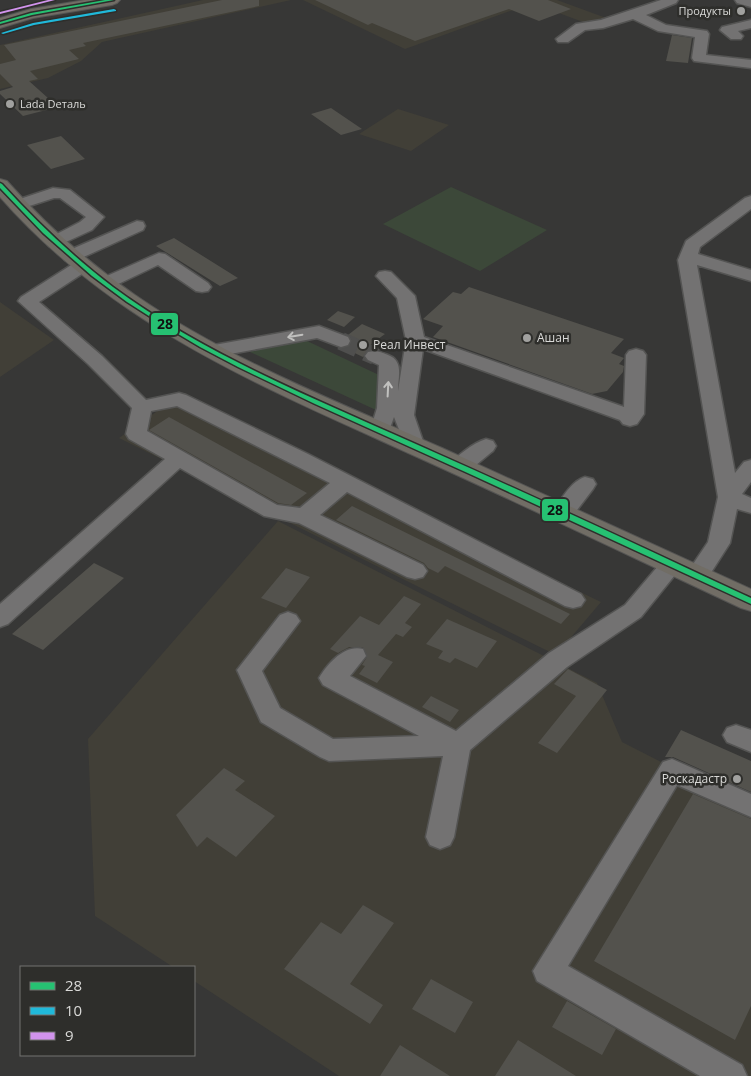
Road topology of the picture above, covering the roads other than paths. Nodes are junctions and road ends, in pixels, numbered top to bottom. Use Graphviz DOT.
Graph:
graph roads {
  1 [pos="91,0"];
  2 [pos="112,0"];
  3 [pos="672,0"];
  4 [pos="634,14"];
  5 [pos="0,15"];
  6 [pos="0,23"];
  7 [pos="751,24"];
  8 [pos="736,36"];
  9 [pos="563,39"];
  10 [pos="751,64"];
  11 [pos="0,185"];
  12 [pos="751,201"];
  13 [pos="17,205"];
  14 [pos="732,215"];
  15 [pos="751,220"];
  16 [pos="137,226"];
  17 [pos="69,254"];
  18 [pos="688,257"];
  19 [pos="385,276"];
  20 [pos="751,276"];
  21 [pos="106,283"];
  22 [pos="202,287"];
  23 [pos="415,340"];
  24 [pos="341,341"];
  25 [pos="214,350"];
  26 [pos="636,355"];
  27 [pos="375,356"];
  28 [pos="142,407"];
  29 [pos="380,431"];
  30 [pos="486,446"];
  31 [pos="415,447"];
  32 [pos="179,458"];
  33 [pos="459,466"];
  34 [pos="751,467"];
  35 [pos="345,482"];
  36 [pos="584,484"];
  37 [pos="729,497"];
  38 [pos="751,506"];
  39 [pos="563,513"];
  40 [pos="304,516"];
  41 [pos="672,565"];
  42 [pos="415,571"];
  43 [pos="697,576"];
  44 [pos="573,600"];
  45 [pos="751,601"];
  46 [pos="0,618"];
  47 [pos="288,621"];
  48 [pos="354,656"];
  49 [pos="458,745"];
  50 [pos="751,806"];
  51 [pos="440,837"];
  52 [pos="731,1076"];
  1 -- 5 [label="main road"];
  2 -- 6 [label="main road"];
  3 -- 4 [label="lane"];
  4 -- 9 [label="lane"];
  4 -- 10 [label="lane"];
  7 -- 8 [label="lane"];
  11 -- 13 [label="main road"];
  12 -- 14 [label="lane"];
  13 -- 17 [label="main road"];
  13 -- 17 [label="lane"];
  14 -- 15 [label="lane"];
  14 -- 18 [label="lane"];
  16 -- 17 [label="lane"];
  17 -- 21 [label="main road"];
  17 -- 28 [label="lane"];
  18 -- 20 [label="lane"];
  18 -- 37 [label="lane"];
  19 -- 23 [label="lane"];
  21 -- 22 [label="lane"];
  21 -- 25 [label="main road"];
  23 -- 26 [label="lane"];
  23 -- 31 [label="lane"];
  24 -- 25 [label="lane, one-way"];
  25 -- 29 [label="main road"];
  29 -- 27 [label="lane, one-way"];
  28 -- 32 [label="lane"];
  28 -- 35 [label="lane"];
  29 -- 31 [label="main road"];
  30 -- 33 [label="lane"];
  31 -- 33 [label="main road"];
  32 -- 40 [label="lane"];
  32 -- 46 [label="lane"];
  33 -- 39 [label="main road"];
  34 -- 37 [label="lane"];
  35 -- 40 [label="lane"];
  35 -- 44 [label="lane"];
  36 -- 39 [label="lane"];
  37 -- 38 [label="lane"];
  37 -- 43 [label="lane"];
  39 -- 41 [label="main road"];
  40 -- 42 [label="lane"];
  41 -- 43 [label="main road"];
  41 -- 49 [label="lane"];
  43 -- 45 [label="main road"];
  47 -- 49 [label="lane"];
  48 -- 49 [label="lane"];
  49 -- 51 [label="lane"];
  50 -- 52 [label="lane"];
}
